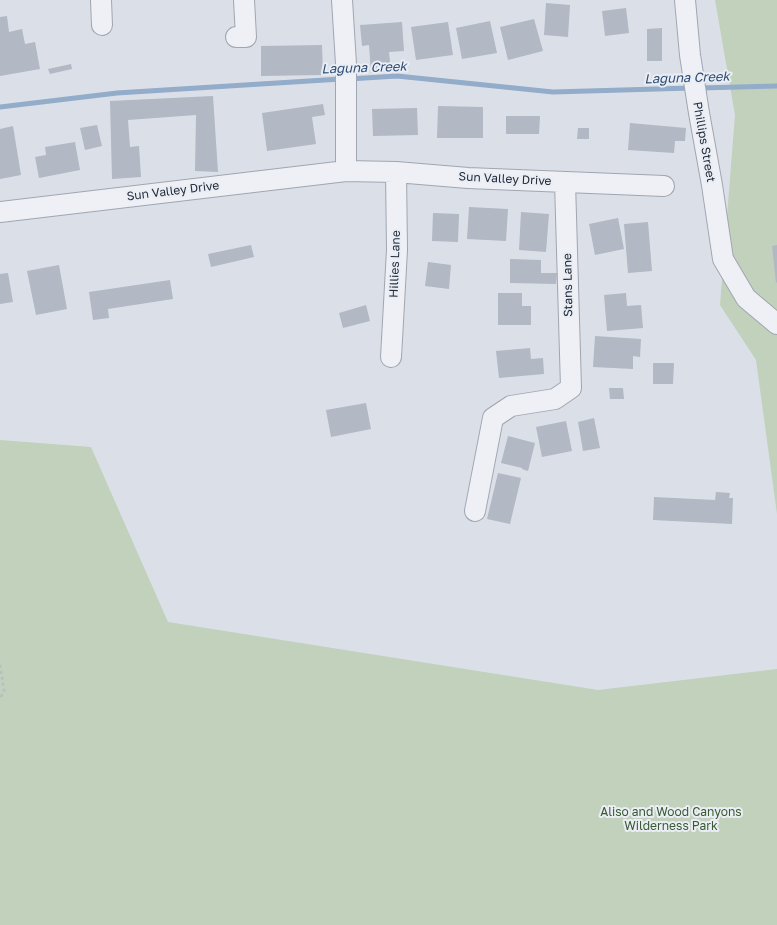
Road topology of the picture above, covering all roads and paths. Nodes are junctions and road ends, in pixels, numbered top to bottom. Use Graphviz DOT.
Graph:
graph roads {
  1 [pos="101,0"];
  2 [pos="244,0"];
  3 [pos="342,0"];
  4 [pos="685,0"];
  5 [pos="102,25"];
  6 [pos="236,37"];
  7 [pos="346,171"];
  8 [pos="396,172"];
  9 [pos="566,182"];
  10 [pos="664,186"];
  11 [pos="0,212"];
  12 [pos="777,324"];
  13 [pos="391,357"];
  14 [pos="475,511"];
  15 [pos="0,665"];
  16 [pos="0,699"];
  1 -- 5 [label="street"];
  2 -- 6 [label="street"];
  3 -- 7 [label="street"];
  4 -- 12 [label="street, Phillips Street"];
  7 -- 8 [label="street, Sun Valley Drive"];
  7 -- 11 [label="street, Sun Valley Drive"];
  8 -- 9 [label="street, Sun Valley Drive"];
  8 -- 13 [label="street, Hillies Lane"];
  9 -- 10 [label="street, Sun Valley Drive"];
  9 -- 14 [label="street, Stans Lane"];
  15 -- 16 [label="path"];
}
